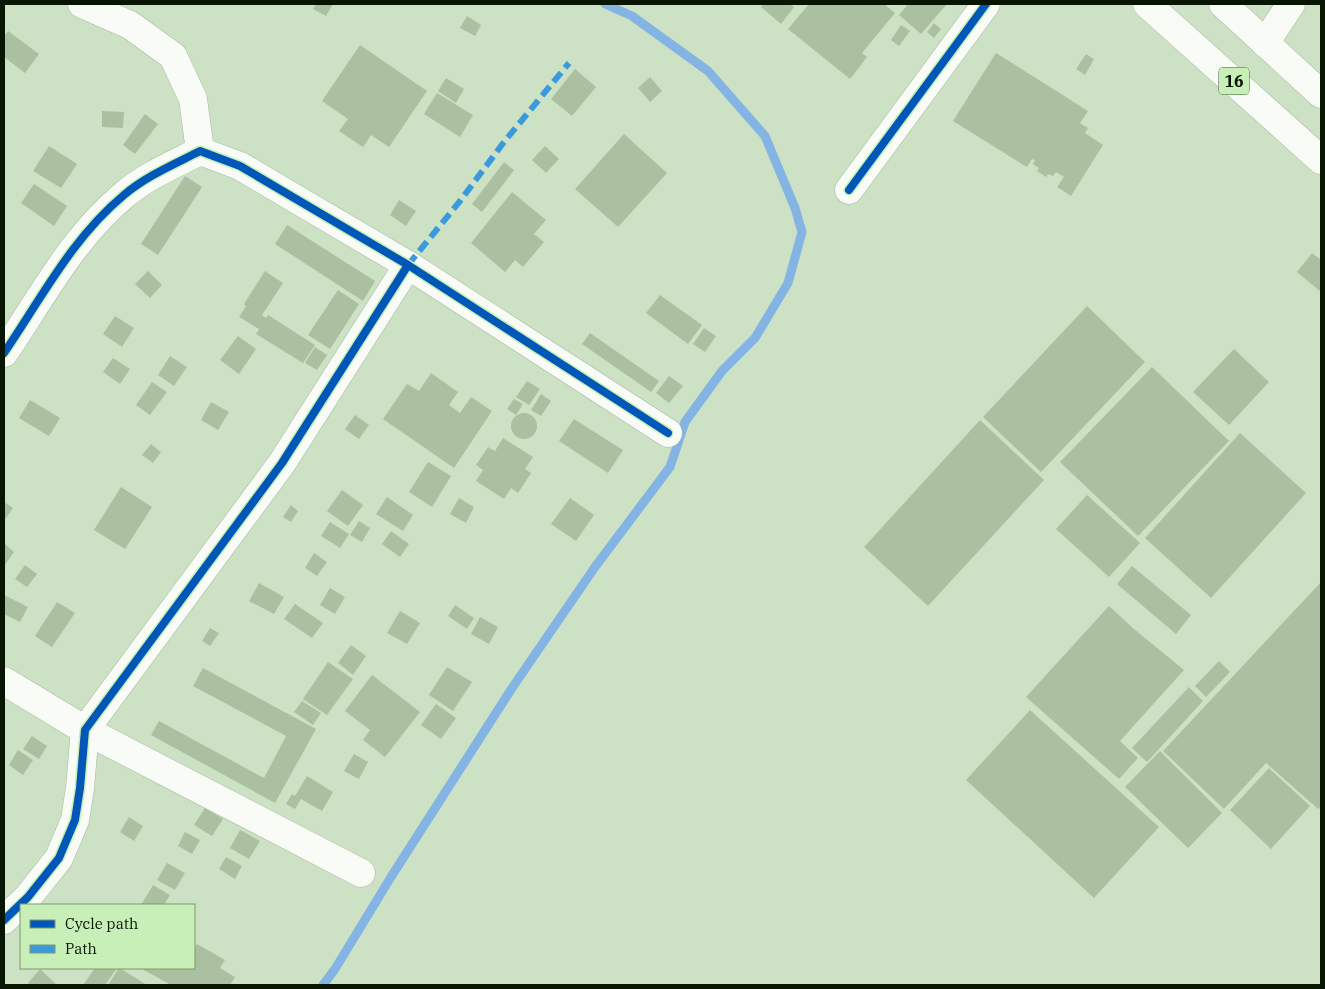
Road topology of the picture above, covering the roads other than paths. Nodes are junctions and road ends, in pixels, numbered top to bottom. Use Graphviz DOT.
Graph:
graph roads {
  1 [pos="82,4"];
  2 [pos="986,4"];
  3 [pos="1147,4"];
  4 [pos="1224,4"];
  5 [pos="1291,4"];
  6 [pos="1265,43"];
  7 [pos="1321,94"];
  8 [pos="200,150"];
  9 [pos="1321,160"];
  10 [pos="849,190"];
  11 [pos="408,265"];
  12 [pos="4,353"];
  13 [pos="668,433"];
  14 [pos="4,681"];
  15 [pos="85,730"];
  16 [pos="362,873"];
  17 [pos="21,904"];
  18 [pos="20,905"];
  19 [pos="4,920"];
  1 -- 8 [label="street"];
  2 -- 10 [label="street"];
  3 -- 9 [label="street, 16"];
  4 -- 6 [label="street"];
  5 -- 6 [label="street"];
  6 -- 7 [label="street"];
  8 -- 11 [label="street"];
  8 -- 12 [label="street"];
  11 -- 13 [label="street"];
  11 -- 15 [label="street"];
  14 -- 15 [label="street"];
  15 -- 16 [label="street"];
  15 -- 17 [label="street"];
  18 -- 19 [label="street"];
}
